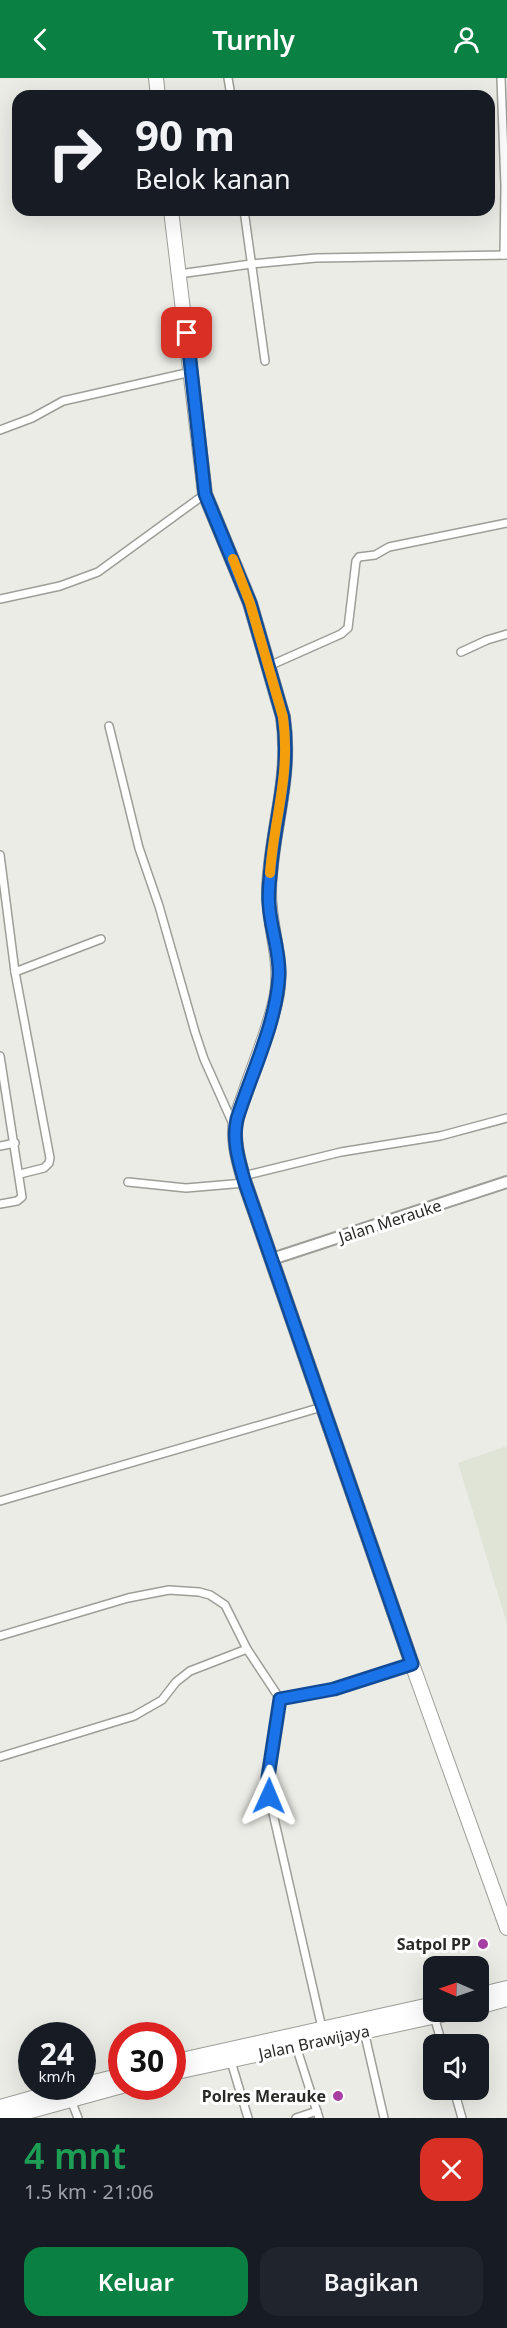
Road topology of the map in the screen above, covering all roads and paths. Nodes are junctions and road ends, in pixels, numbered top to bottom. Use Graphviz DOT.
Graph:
graph roads {
  1 [pos="501,78"];
  2 [pos="172,216"];
  3 [pos="245,216"];
  4 [pos="506,255"];
  5 [pos="251,264"];
  6 [pos="179,274"];
  7 [pos="266,362"];
  8 [pos="192,372"];
  9 [pos="0,429"];
  10 [pos="205,494"];
  11 [pos="507,523"];
  12 [pos="0,599"];
  13 [pos="507,634"];
  14 [pos="461,652"];
  15 [pos="269,666"];
  16 [pos="109,726"];
  17 [pos="0,855"];
  18 [pos="100,939"];
  19 [pos="15,972"];
  20 [pos="0,1056"];
  21 [pos="4,1099"];
  22 [pos="507,1118"];
  23 [pos="235,1129"];
  24 [pos="15,1143"];
  25 [pos="0,1146"];
  26 [pos="20,1174"];
  27 [pos="244,1179"];
  28 [pos="128,1182"];
  29 [pos="507,1182"];
  30 [pos="0,1204"];
  31 [pos="272,1259"];
  32 [pos="322,1407"];
  33 [pos="0,1502"];
  34 [pos="0,1636"];
  35 [pos="247,1649"];
  36 [pos="412,1664"];
  37 [pos="280,1699"];
  38 [pos="0,1757"];
  39 [pos="507,1928"];
  40 [pos="507,1989"];
  41 [pos="489,1993"];
  42 [pos="507,1999"];
  43 [pos="489,2004"];
  44 [pos="423,2013"];
  45 [pos="423,2013"];
  46 [pos="322,2028"];
  47 [pos="364,2031"];
  48 [pos="295,2040"];
  49 [pos="230,2055"];
  50 [pos="186,2060"];
  51 [pos="186,2069"];
  52 [pos="36,2100"];
  53 [pos="54,2100"];
  54 [pos="74,2100"];
  55 [pos="457,2100"];
  56 [pos="0,2107"];
  57 [pos="318,2115"];
  58 [pos="6,2118"];
  59 [pos="78,2118"];
  60 [pos="248,2118"];
  61 [pos="296,2118"];
  62 [pos="384,2118"];
  63 [pos="462,2118"];
  1 -- 4 [label="street"];
  2 -- 6 [label="highway"];
  3 -- 5 [label="street"];
  4 -- 5 [label="street"];
  5 -- 6 [label="street"];
  5 -- 7 [label="street"];
  6 -- 8 [label="highway"];
  8 -- 9 [label="street"];
  8 -- 10 [label="highway"];
  10 -- 12 [label="street"];
  10 -- 15 [label="highway"];
  11 -- 15 [label="street"];
  13 -- 14 [label="street"];
  15 -- 23 [label="highway"];
  16 -- 23 [label="street"];
  17 -- 19 [label="street"];
  18 -- 19 [label="street"];
  19 -- 26 [label="street"];
  20 -- 21 [label="street"];
  21 -- 24 [label="street"];
  22 -- 27 [label="street"];
  23 -- 27 [label="highway"];
  24 -- 25 [label="street"];
  24 -- 26 [label="street"];
  26 -- 30 [label="street"];
  27 -- 28 [label="street"];
  27 -- 31 [label="highway"];
  29 -- 31 [label="street, Jalan Merauke"];
  31 -- 32 [label="highway"];
  32 -- 33 [label="street"];
  32 -- 36 [label="highway"];
  34 -- 35 [label="street"];
  35 -- 37 [label="street"];
  35 -- 38 [label="street"];
  36 -- 37 [label="street"];
  36 -- 39 [label="highway"];
  37 -- 46 [label="street"];
  40 -- 41 [label="highway"];
  42 -- 43 [label="highway"];
  44 -- 46 [label="highway, Jalan Brawijaya"];
  45 -- 47 [label="highway, Jalan Brawijaya"];
  46 -- 48 [label="highway, Jalan Brawijaya"];
  47 -- 48 [label="highway, Jalan Brawijaya"];
  47 -- 62 [label="street"];
  48 -- 49 [label="highway, Jalan Brawijaya"];
  48 -- 57 [label="street"];
  49 -- 50 [label="highway, Jalan Brawijaya"];
  49 -- 51 [label="highway, Jalan Brawijaya"];
  49 -- 60 [label="street"];
  52 -- 56 [label="highway"];
  53 -- 58 [label="highway"];
  54 -- 59 [label="street"];
  55 -- 63 [label="street"];
  57 -- 61 [label="street"];
}
